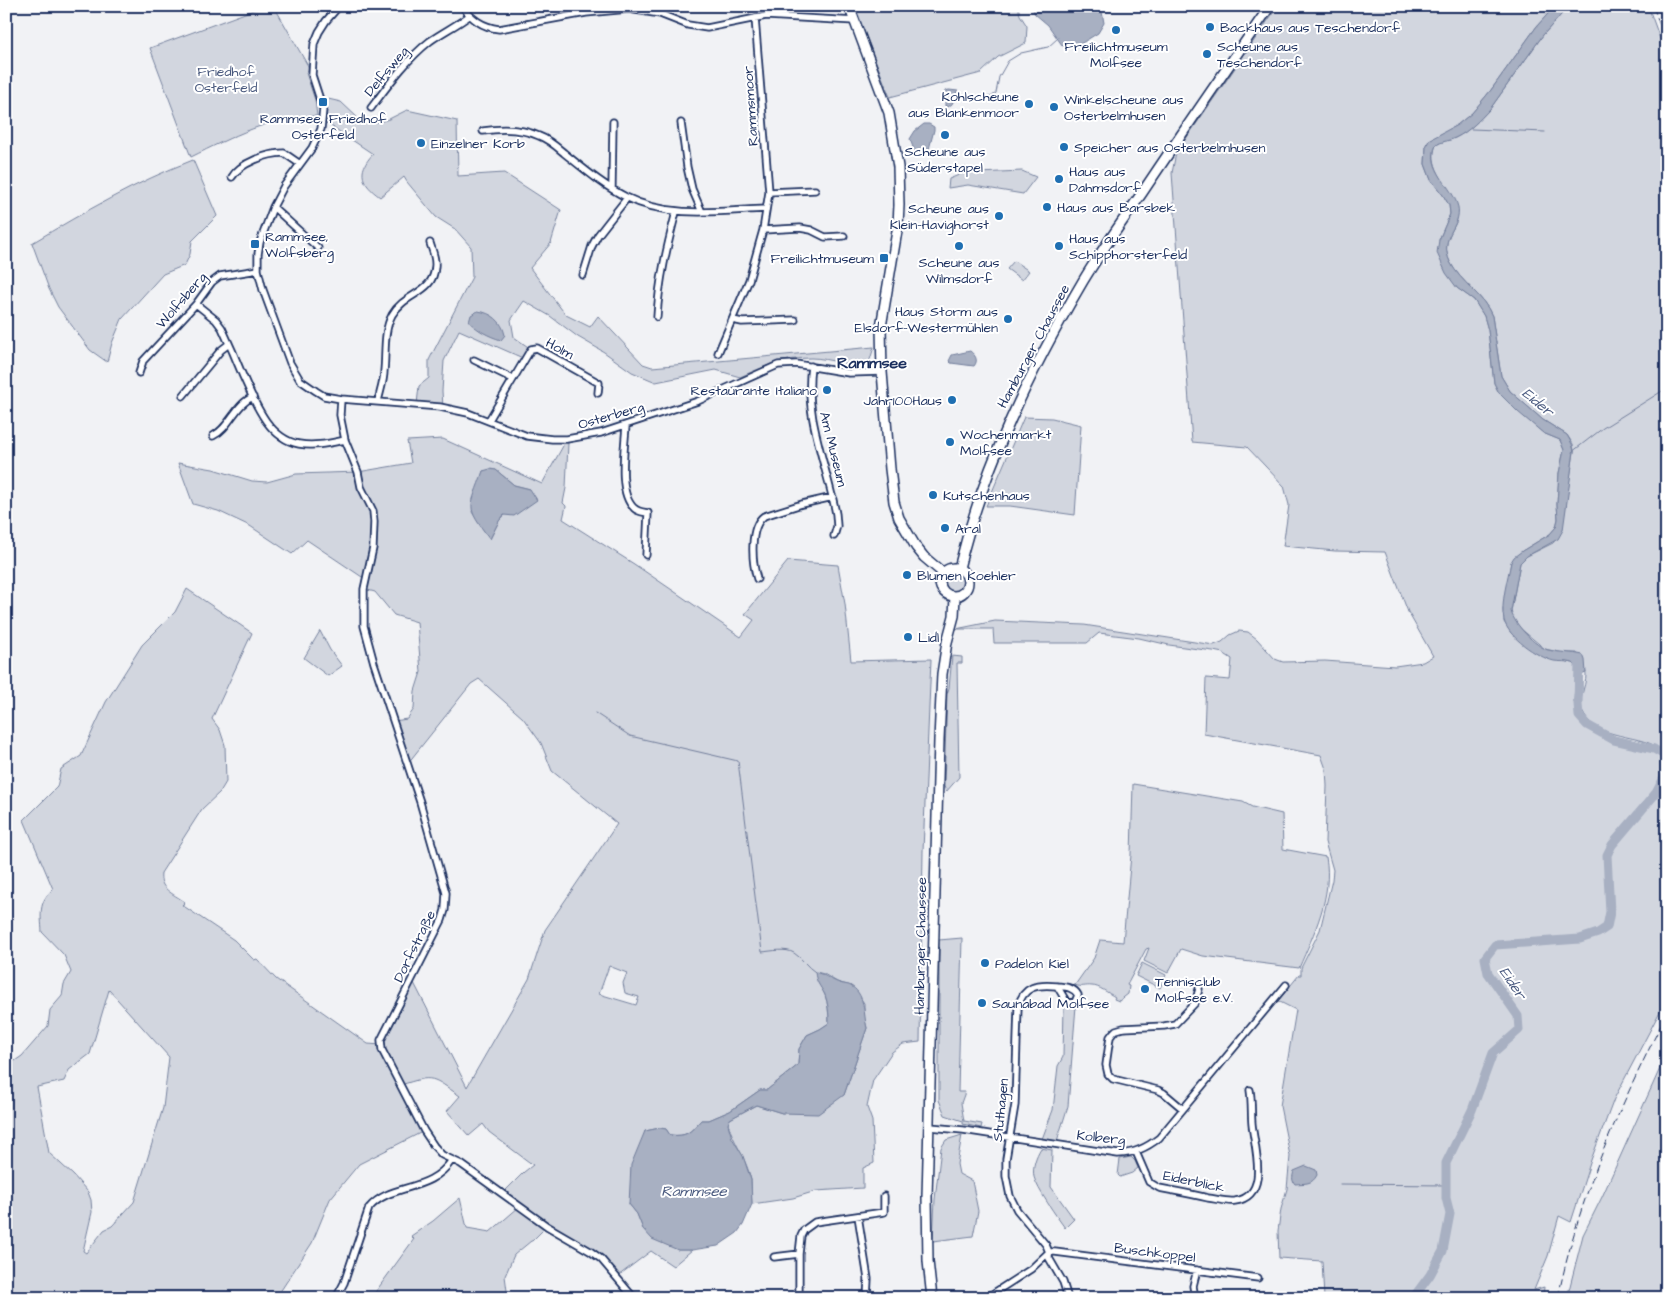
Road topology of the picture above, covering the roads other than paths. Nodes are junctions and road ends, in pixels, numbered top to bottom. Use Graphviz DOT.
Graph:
graph roads {
  1 [pos="339,6"];
  2 [pos="462,6"];
  3 [pos="849,6"];
  4 [pos="1270,6"];
  5 [pos="469,16"];
  6 [pos="755,18"];
  7 [pos="855,21"];
  8 [pos="371,108"];
  9 [pos="612,122"];
  10 [pos="681,123"];
  11 [pos="483,131"];
  12 [pos="300,164"];
  13 [pos="232,177"];
  14 [pos="612,188"];
  15 [pos="815,190"];
  16 [pos="769,192"];
  17 [pos="627,198"];
  18 [pos="273,207"];
  19 [pos="765,209"];
  20 [pos="676,212"];
  21 [pos="702,212"];
  22 [pos="763,230"];
  23 [pos="844,236"];
  24 [pos="430,243"];
  25 [pos="318,248"];
  26 [pos="258,270"];
  27 [pos="583,274"];
  28 [pos="196,304"];
  29 [pos="657,317"];
  30 [pos="733,320"];
  31 [pos="795,320"];
  32 [pos="229,344"];
  33 [pos="718,353"];
  34 [pos="474,360"];
  35 [pos="810,366"];
  36 [pos="139,372"];
  37 [pos="882,372"];
  38 [pos="514,379"];
  39 [pos="598,393"];
  40 [pos="183,396"];
  41 [pos="253,397"];
  42 [pos="341,399"];
  43 [pos="378,401"];
  44 [pos="489,420"];
  45 [pos="626,425"];
  46 [pos="213,436"];
  47 [pos="345,440"];
  48 [pos="833,497"];
  49 [pos="834,536"];
  50 [pos="646,555"];
  51 [pos="959,568"];
  52 [pos="943,573"];
  53 [pos="756,579"];
  54 [pos="955,596"];
  55 [pos="1286,985"];
  56 [pos="1057,986"];
  57 [pos="1199,989"];
  58 [pos="1250,1090"];
  59 [pos="1183,1109"];
  60 [pos="930,1127"];
  61 [pos="1010,1137"];
  62 [pos="1136,1152"];
  63 [pos="452,1160"];
  64 [pos="884,1196"];
  65 [pos="858,1216"];
  66 [pos="1049,1252"];
  67 [pos="799,1254"];
  68 [pos="774,1257"];
  69 [pos="1197,1270"];
  70 [pos="1258,1278"];
  71 [pos="336,1298"];
  72 [pos="634,1298"];
  73 [pos="799,1298"];
  74 [pos="867,1298"];
  75 [pos="932,1298"];
  76 [pos="986,1298"];
  77 [pos="1068,1298"];
  78 [pos="1195,1298"];
  1 -- 12 [label="street, Osterberg"];
  2 -- 5 [label="street"];
  3 -- 7 [label="main road"];
  4 -- 51 [label="main road, Hamburger Chaussee"];
  5 -- 6 [label="street"];
  5 -- 8 [label="street, Delfsweg"];
  6 -- 7 [label="street"];
  6 -- 16 [label="street, Rammsmoor"];
  7 -- 37 [label="main road"];
  9 -- 14 [label="street"];
  10 -- 21 [label="street"];
  11 -- 14 [label="street"];
  12 -- 13 [label="street"];
  12 -- 18 [label="street, Osterberg"];
  14 -- 17 [label="street"];
  15 -- 16 [label="street"];
  16 -- 19 [label="street, Rammsmoor"];
  17 -- 20 [label="street"];
  17 -- 27 [label="street"];
  18 -- 25 [label="street"];
  18 -- 26 [label="street, Osterberg"];
  19 -- 21 [label="street"];
  19 -- 22 [label="street, Rammsmoor"];
  20 -- 21 [label="street"];
  20 -- 29 [label="street"];
  22 -- 23 [label="street"];
  22 -- 30 [label="street, Rammsmoor"];
  24 -- 43 [label="street"];
  26 -- 28 [label="street, Wolfsberg"];
  26 -- 42 [label="street, Osterberg"];
  28 -- 32 [label="street"];
  28 -- 36 [label="street, Wolfsberg"];
  30 -- 31 [label="street"];
  30 -- 33 [label="street, Rammsmoor"];
  32 -- 40 [label="street"];
  32 -- 41 [label="street"];
  34 -- 38 [label="street"];
  35 -- 37 [label="street, Osterberg"];
  35 -- 45 [label="street, Osterberg"];
  35 -- 48 [label="street, Am Museum"];
  37 -- 52 [label="main road"];
  38 -- 39 [label="street, Holm"];
  38 -- 44 [label="street, Holm"];
  41 -- 46 [label="street"];
  41 -- 47 [label="street"];
  42 -- 43 [label="street, Osterberg"];
  42 -- 47 [label="street"];
  43 -- 44 [label="street, Osterberg"];
  44 -- 45 [label="street, Osterberg"];
  45 -- 50 [label="street"];
  47 -- 63 [label="street, Dorfstraße"];
  48 -- 49 [label="street, Am Museum"];
  48 -- 53 [label="street"];
  51 -- 52 [label="main road"];
  51 -- 54 [label="main road"];
  52 -- 54 [label="main road"];
  54 -- 60 [label="main road, Hamburger Chaussee"];
  55 -- 59 [label="street, Kolberg"];
  56 -- 61 [label="street, Stuthagen"];
  57 -- 59 [label="street"];
  58 -- 62 [label="street, Eiderblick"];
  59 -- 62 [label="street, Kolberg"];
  60 -- 61 [label="street, Kolberg"];
  60 -- 75 [label="main road, Hamburger Chaussee"];
  61 -- 62 [label="street, Kolberg"];
  61 -- 66 [label="street, Stuthagen"];
  63 -- 71 [label="street"];
  63 -- 72 [label="street, Dorfstraße"];
  64 -- 65 [label="street"];
  65 -- 67 [label="street"];
  65 -- 74 [label="street"];
  66 -- 69 [label="street, Buschkoppel"];
  66 -- 76 [label="street"];
  66 -- 77 [label="street, Stuthagen"];
  67 -- 68 [label="street"];
  67 -- 73 [label="street"];
  69 -- 70 [label="street, Buschkoppel"];
  69 -- 78 [label="street"];
}
